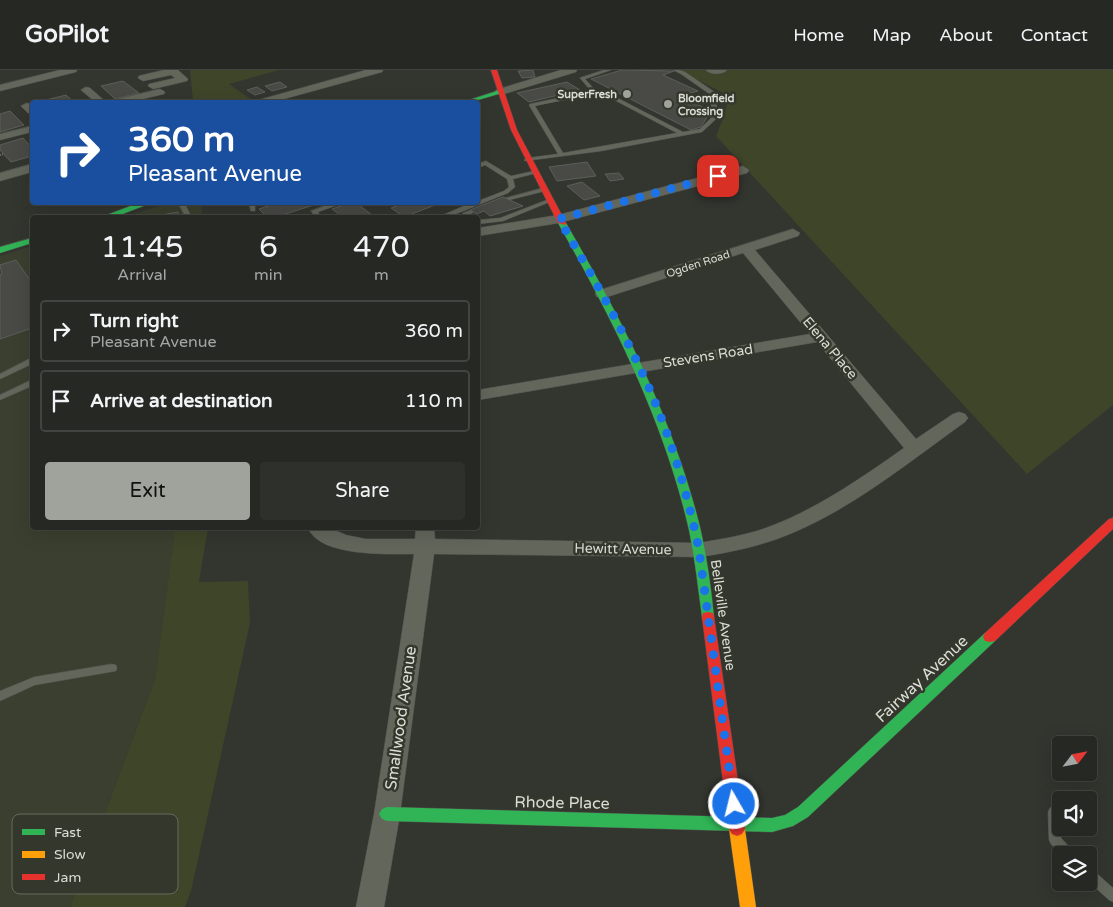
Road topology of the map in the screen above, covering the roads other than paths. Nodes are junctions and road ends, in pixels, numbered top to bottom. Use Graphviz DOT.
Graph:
graph roads {
  1 [pos="72,70"];
  2 [pos="378,70"];
  3 [pos="494,70"];
  4 [pos="572,70"];
  5 [pos="609,70"];
  6 [pos="675,70"];
  7 [pos="712,70"];
  8 [pos="722,70"];
  9 [pos="0,88"];
  10 [pos="184,89"];
  11 [pos="86,90"];
  12 [pos="500,92"];
  13 [pos="594,92"];
  14 [pos="98,100"];
  15 [pos="128,100"];
  16 [pos="270,100"];
  17 [pos="473,100"];
  18 [pos="30,130"];
  19 [pos="683,134"];
  20 [pos="0,137"];
  21 [pos="561,154"];
  22 [pos="527,160"];
  23 [pos="480,165"];
  24 [pos="30,169"];
  25 [pos="743,170"];
  26 [pos="534,173"];
  27 [pos="0,177"];
  28 [pos="510,178"];
  29 [pos="543,190"];
  30 [pos="509,198"];
  31 [pos="549,201"];
  32 [pos="480,202"];
  33 [pos="141,205"];
  34 [pos="333,205"];
  35 [pos="473,205"];
  36 [pos="471,212"];
  37 [pos="112,215"];
  38 [pos="317,215"];
  39 [pos="448,215"];
  40 [pos="465,215"];
  41 [pos="559,219"];
  42 [pos="480,222"];
  43 [pos="480,232"];
  44 [pos="793,233"];
  45 [pos="30,241"];
  46 [pos="746,248"];
  47 [pos="0,250"];
  48 [pos="602,294"];
  49 [pos="821,337"];
  50 [pos="30,363"];
  51 [pos="640,368"];
  52 [pos="0,377"];
  53 [pos="30,384"];
  54 [pos="480,395"];
  55 [pos="0,398"];
  56 [pos="959,418"];
  57 [pos="914,448"];
  58 [pos="1113,522"];
  59 [pos="321,530"];
  60 [pos="425,537"];
  61 [pos="699,550"];
  62 [pos="112,668"];
  63 [pos="0,696"];
  64 [pos="387,814"];
  65 [pos="737,823"];
  66 [pos="1097,881"];
  67 [pos="1113,896"];
  68 [pos="370,907"];
  69 [pos="748,907"];
  1 -- 9 [label="street"];
  2 -- 16 [label="street"];
  3 -- 12 [label="main road, Belleville Avenue"];
  4 -- 12 [label="street"];
  5 -- 13 [label="lane"];
  6 -- 19 [label="lane"];
  7 -- 8 [label="street"];
  10 -- 15 [label="street"];
  11 -- 14 [label="street"];
  12 -- 17 [label="main road"];
  12 -- 22 [label="main road, Belleville Avenue"];
  13 -- 19 [label="lane"];
  13 -- 21 [label="lane"];
  18 -- 20 [label="street"];
  19 -- 21 [label="lane"];
  21 -- 22 [label="lane"];
  22 -- 26 [label="main road, Belleville Avenue"];
  23 -- 28 [label="lane"];
  24 -- 27 [label="street"];
  25 -- 41 [label="street"];
  26 -- 28 [label="lane"];
  26 -- 29 [label="main road, Belleville Avenue"];
  28 -- 32 [label="lane"];
  29 -- 30 [label="lane"];
  29 -- 31 [label="main road, Belleville Avenue"];
  31 -- 41 [label="main road, Belleville Avenue"];
  31 -- 42 [label="lane"];
  33 -- 37 [label="main road"];
  34 -- 38 [label="lane"];
  35 -- 39 [label="lane"];
  36 -- 40 [label="lane"];
  41 -- 43 [label="street"];
  41 -- 48 [label="main road, Belleville Avenue"];
  44 -- 46 [label="street, Ogden Road"];
  45 -- 47 [label="main road"];
  46 -- 48 [label="street, Ogden Road"];
  46 -- 49 [label="street, Elena Place"];
  48 -- 51 [label="main road, Belleville Avenue"];
  49 -- 51 [label="street, Stevens Road"];
  49 -- 57 [label="street, Elena Place"];
  50 -- 52 [label="lane"];
  51 -- 54 [label="street, Stevens Road"];
  51 -- 61 [label="main road, Belleville Avenue"];
  53 -- 55 [label="lane"];
  56 -- 57 [label="street, Hewitt Avenue"];
  57 -- 61 [label="street, Hewitt Avenue"];
  58 -- 65 [label="main road, Fairway Avenue"];
  59 -- 60 [label="street, Hewitt Avenue"];
  60 -- 61 [label="street, Hewitt Avenue"];
  60 -- 64 [label="street, Smallwood Avenue"];
  61 -- 65 [label="main road, Belleville Avenue"];
  62 -- 63 [label="lane"];
  64 -- 65 [label="main road, Rhode Place"];
  64 -- 68 [label="street, Smallwood Avenue"];
  65 -- 69 [label="main road, Belleville Avenue"];
  66 -- 67 [label="lane"];
}
